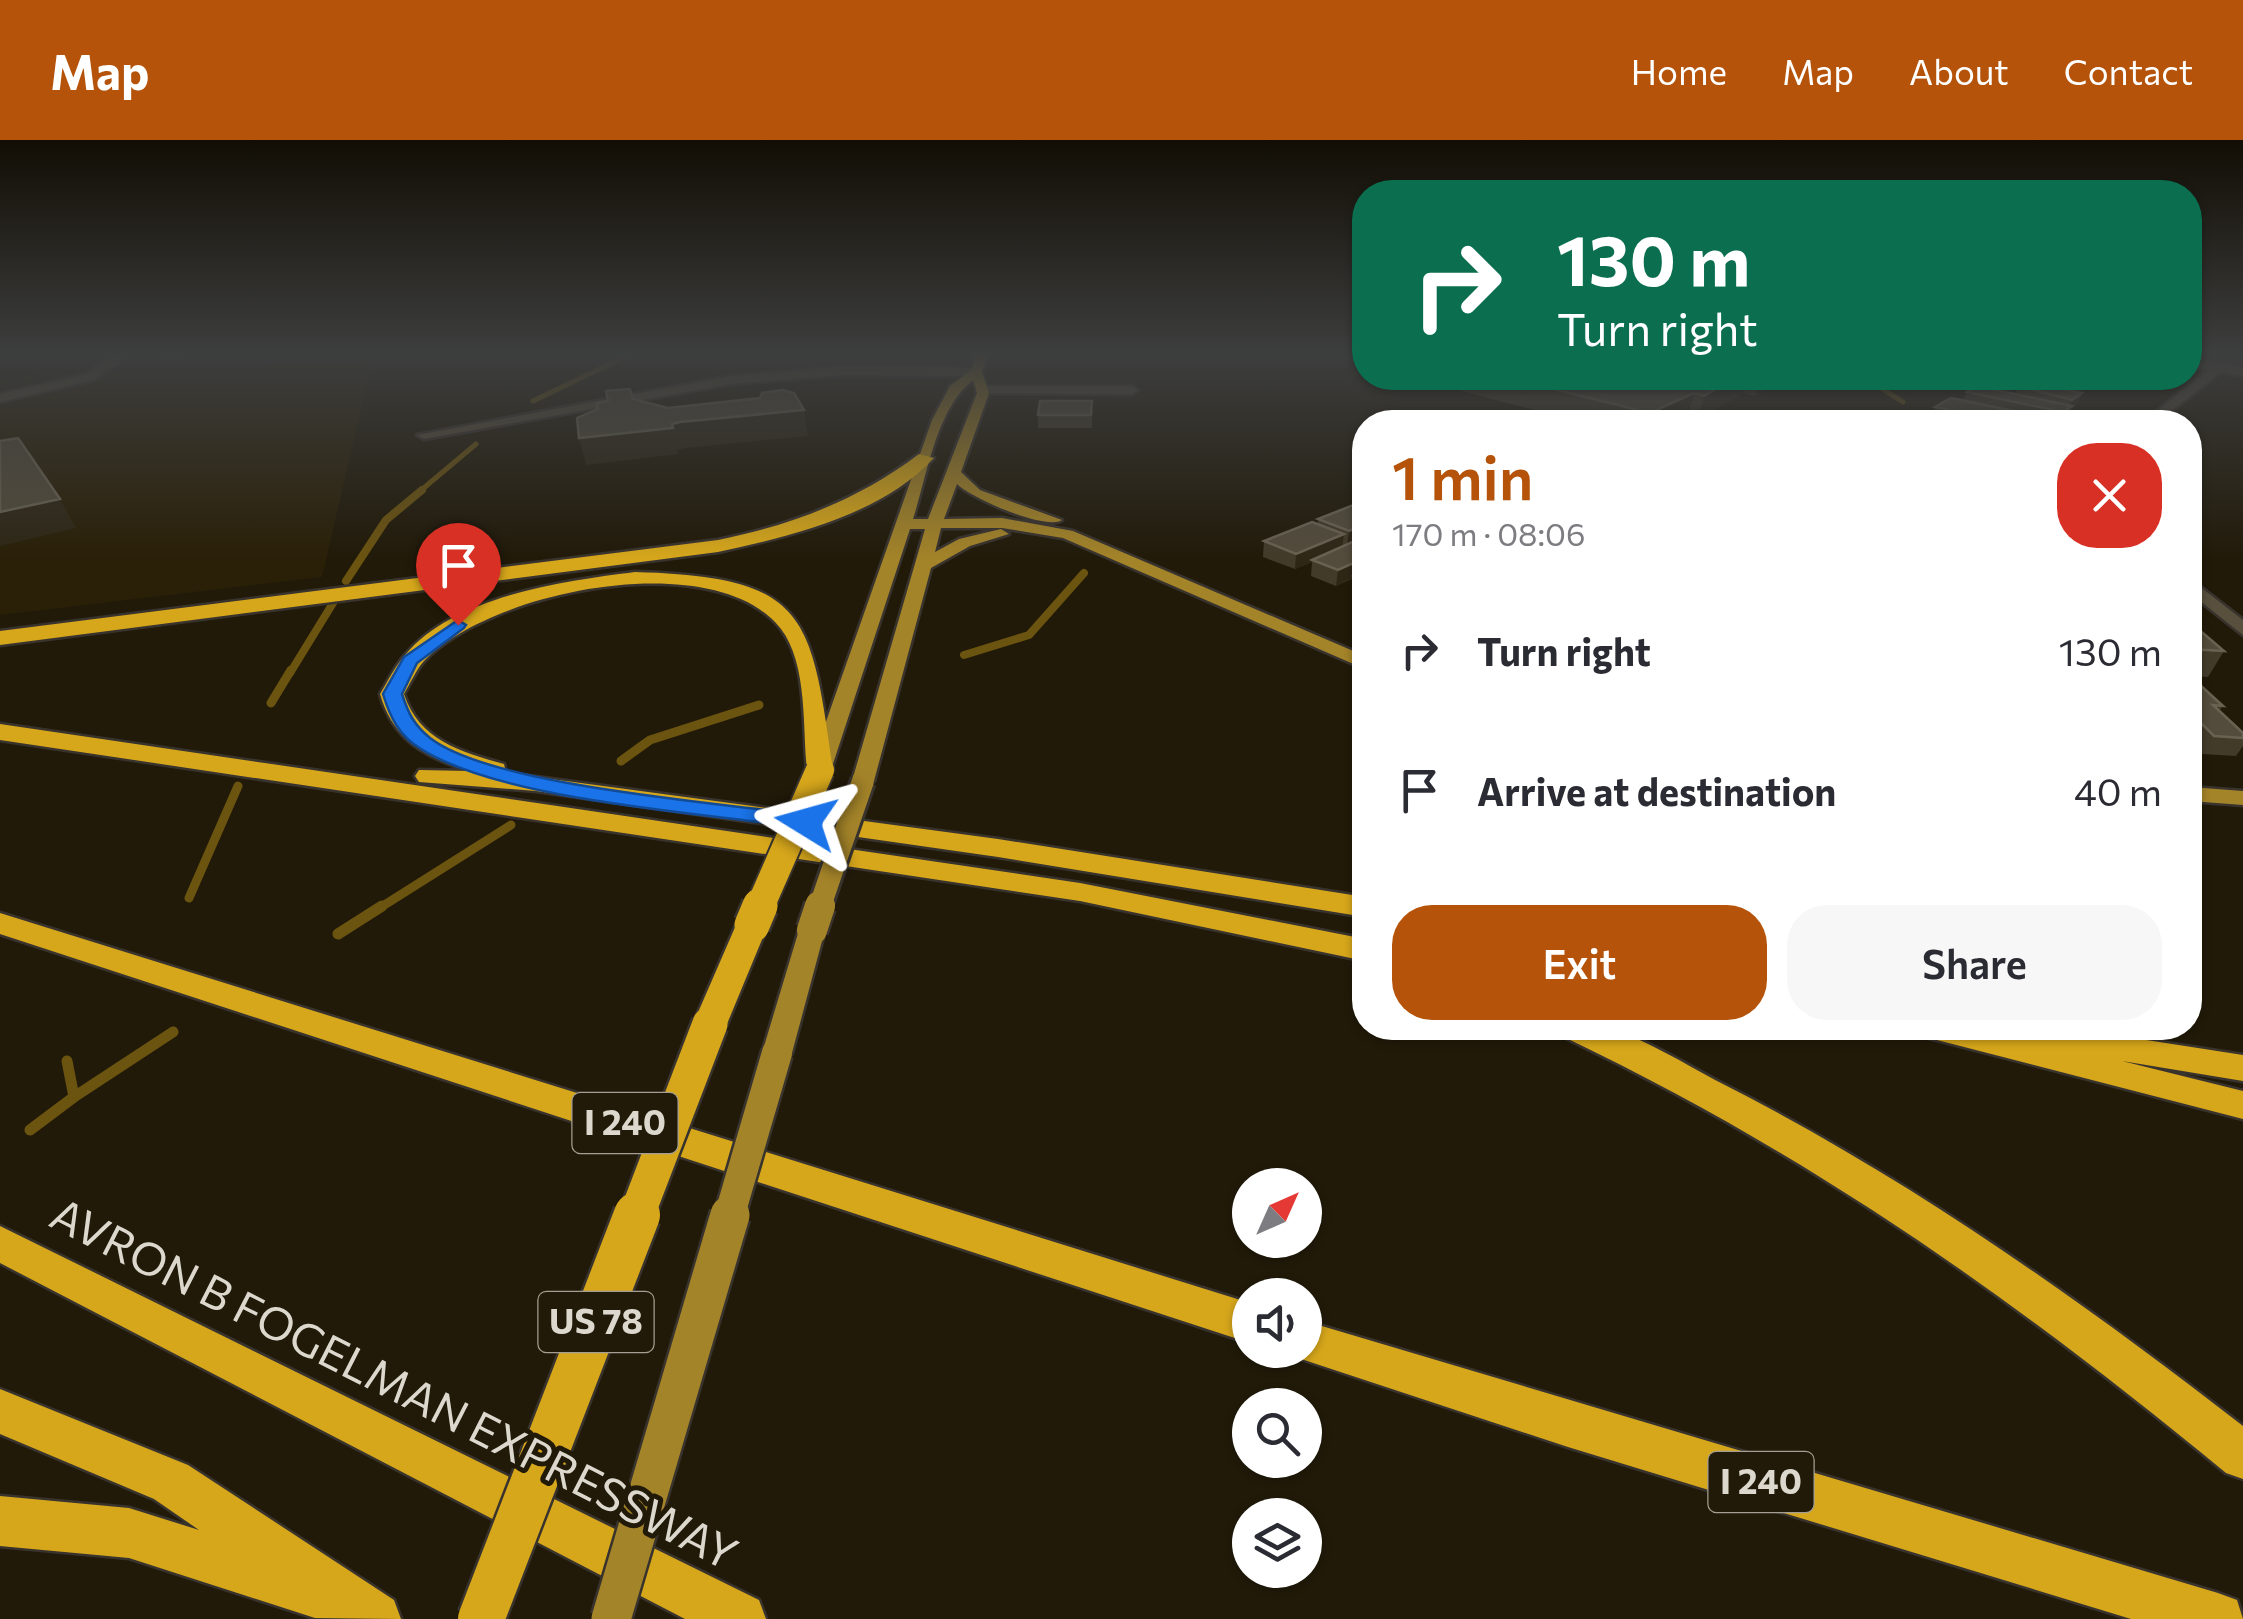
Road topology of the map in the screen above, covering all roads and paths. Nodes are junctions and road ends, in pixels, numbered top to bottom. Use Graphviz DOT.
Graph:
graph roads {
  1 [pos="496,422"];
  2 [pos="941,422"];
  3 [pos="971,422"];
  4 [pos="424,435"];
  5 [pos="926,458"];
  6 [pos="953,473"];
  7 [pos="935,522"];
  8 [pos="901,524"];
  9 [pos="1092,544"];
  10 [pos="923,565"];
  11 [pos="2202,594"];
  12 [pos="2243,630"];
  13 [pos="0,638"];
  14 [pos="1352,656"];
  15 [pos="0,718"];
  16 [pos="0,732"];
  17 [pos="820,770"];
  18 [pos="536,783"];
  19 [pos="2202,795"];
  20 [pos="2243,798"];
  21 [pos="1352,904"];
  22 [pos="0,924"];
  23 [pos="1352,947"];
  24 [pos="1601,1040"];
  25 [pos="1985,1040"];
  26 [pos="2065,1040"];
  27 [pos="2243,1068"];
  28 [pos="2243,1105"];
  29 [pos="0,1242"];
  30 [pos="1232,1317"];
  31 [pos="1322,1346"];
  32 [pos="0,1411"];
  33 [pos="2243,1456"];
  34 [pos="0,1521"];
  35 [pos="361,1611"];
  36 [pos="481,1619"];
  37 [pos="611,1619"];
  38 [pos="740,1619"];
  39 [pos="2218,1619"];
  1 -- 4 [label="street"];
  2 -- 5 [label="main road, US 78"];
  3 -- 6 [label="main road, US 78"];
  5 -- 8 [label="main road, US 78"];
  5 -- 13 [label="highway"];
  6 -- 7 [label="main road, US 78"];
  6 -- 9 [label="main road"];
  7 -- 8 [label="main road"];
  7 -- 9 [label="main road"];
  7 -- 10 [label="main road, US 78"];
  8 -- 17 [label="main road, US 78"];
  9 -- 10 [label="main road"];
  9 -- 14 [label="main road"];
  10 -- 37 [label="main road, US 78, bridge"];
  11 -- 12 [label="street"];
  15 -- 18 [label="highway"];
  16 -- 23 [label="highway"];
  17 -- 18 [label="highway"];
  17 -- 36 [label="highway, US 78, bridge"];
  18 -- 21 [label="highway"];
  19 -- 20 [label="main road"];
  22 -- 30 [label="highway, I 240"];
  24 -- 33 [label="highway"];
  25 -- 28 [label="highway"];
  26 -- 27 [label="highway"];
  29 -- 38 [label="highway, AVRON B FOGELMAN EXPRESSWAY"];
  31 -- 39 [label="highway, I 240"];
  32 -- 35 [label="highway"];
  34 -- 35 [label="highway"];
}
